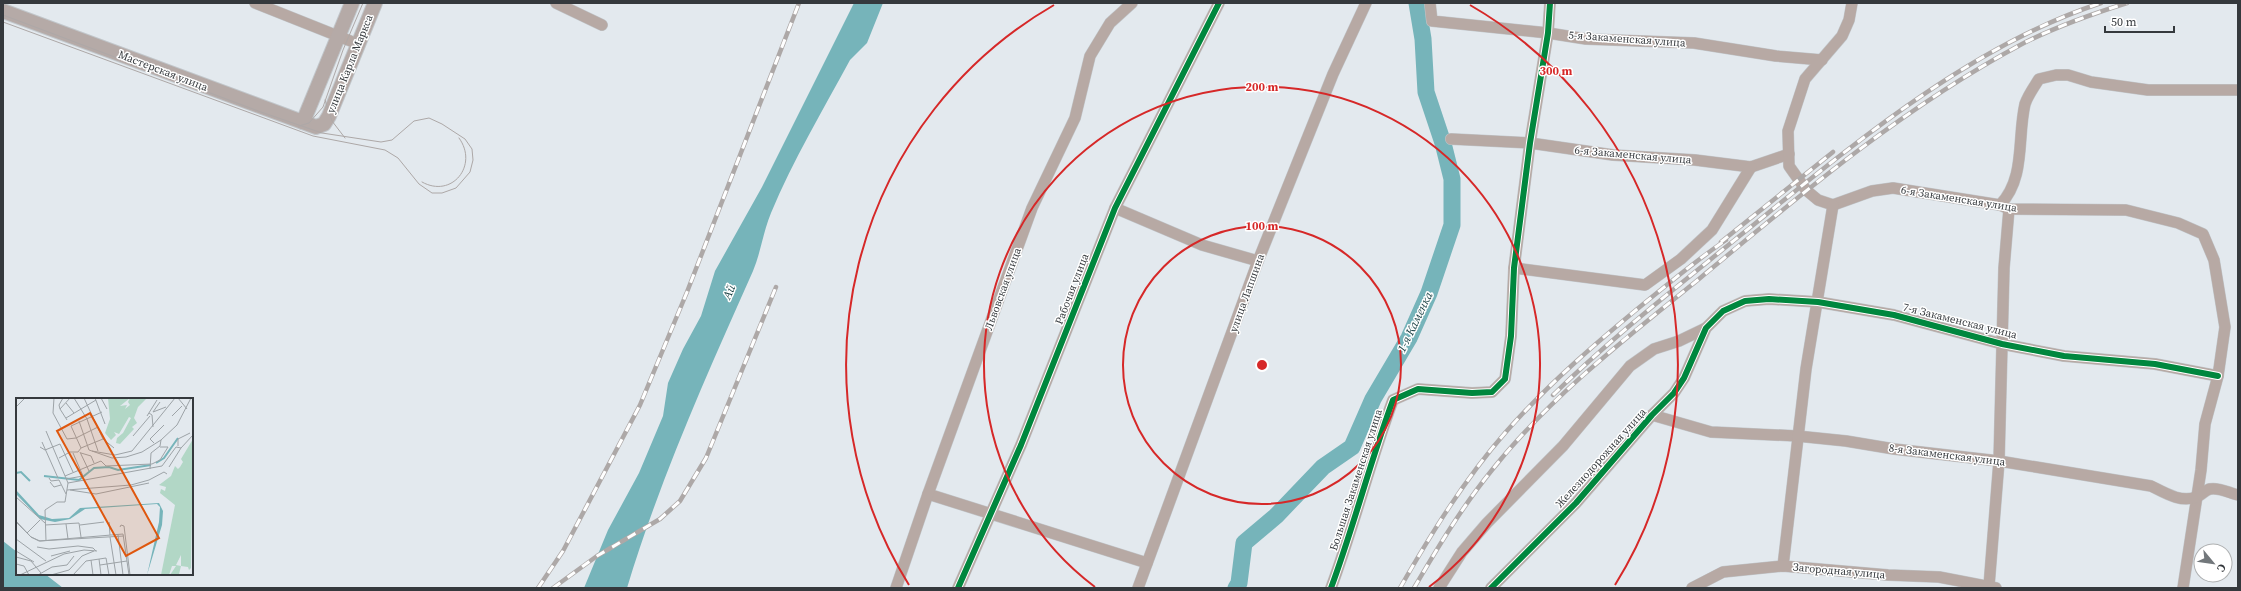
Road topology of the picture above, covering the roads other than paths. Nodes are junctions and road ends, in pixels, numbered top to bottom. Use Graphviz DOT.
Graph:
graph roads {
  1 [pos="255,3"];
  2 [pos="352,3"];
  3 [pos="375,3"];
  4 [pos="556,3"];
  5 [pos="1132,3"];
  6 [pos="1219,3"];
  7 [pos="1366,3"];
  8 [pos="1430,3"];
  9 [pos="1550,3"];
  10 [pos="1852,3"];
  11 [pos="3,11"];
  12 [pos="602,25"];
  13 [pos="1548,33"];
  14 [pos="338,36"];
  15 [pos="358,44"];
  16 [pos="1822,60"];
  17 [pos="2238,90"];
  18 [pos="303,122"];
  19 [pos="324,124"];
  20 [pos="1451,139"];
  21 [pos="1530,143"];
  22 [pos="1789,154"];
  23 [pos="1751,167"];
  24 [pos="1833,206"];
  25 [pos="2005,207"];
  26 [pos="1115,208"];
  27 [pos="1258,261"];
  28 [pos="1514,268"];
  29 [pos="1818,302"];
  30 [pos="1706,328"];
  31 [pos="2002,344"];
  32 [pos="2218,376"];
  33 [pos="1652,415"];
  34 [pos="1797,436"];
  35 [pos="1999,461"];
  36 [pos="928,494"];
  37 [pos="2238,495"];
  38 [pos="2196,497"];
  39 [pos="990,515"];
  40 [pos="1147,563"];
  41 [pos="1783,566"];
  42 [pos="1993,587"];
  43 [pos="896,588"];
  44 [pos="958,588"];
  45 [pos="1138,588"];
  46 [pos="1331,588"];
  47 [pos="1439,588"];
  48 [pos="1491,588"];
  49 [pos="1692,588"];
  50 [pos="2183,588"];
  1 -- 14 [label="street"];
  2 -- 14 [label="main road, улица Карла Маркса"];
  3 -- 15 [label="main road, улица Карла Маркса"];
  4 -- 12 [label="street"];
  5 -- 36 [label="street, Львовская улица"];
  6 -- 26 [label="street, Рабочая улица"];
  7 -- 27 [label="street, улица Лапшина"];
  8 -- 13 [label="street, 5-я Закаменская улица"];
  9 -- 13 [label="street"];
  10 -- 16 [label="street"];
  11 -- 18 [label="main road, Мастерская улица"];
  13 -- 16 [label="street, 5-я Закаменская улица"];
  13 -- 21 [label="street"];
  14 -- 15 [label="street"];
  14 -- 18 [label="main road, улица Карла Маркса"];
  15 -- 19 [label="main road, улица Карла Маркса"];
  16 -- 22 [label="street"];
  17 -- 25 [label="street"];
  18 -- 19 [label="main road, Мастерская улица"];
  20 -- 21 [label="street, 6-я Закаменская улица"];
  21 -- 23 [label="street, 6-я Закаменская улица"];
  21 -- 28 [label="street"];
  22 -- 23 [label="street, 6-я Закаменская улица"];
  22 -- 24 [label="street"];
  23 -- 28 [label="street"];
  24 -- 25 [label="street, 6-я Закаменская улица"];
  24 -- 29 [label="street"];
  25 -- 31 [label="street"];
  25 -- 32 [label="street, 6-я Закаменская улица"];
  26 -- 27 [label="street"];
  26 -- 39 [label="street, Рабочая улица"];
  27 -- 40 [label="street, улица Лапшина"];
  28 -- 46 [label="street, Большая Закаменская улица"];
  29 -- 30 [label="street, 7-я Закаменская улица"];
  29 -- 31 [label="street, 7-я Закаменская улица"];
  29 -- 34 [label="street"];
  30 -- 33 [label="street, Железнодорожная улица"];
  30 -- 47 [label="street"];
  31 -- 32 [label="street, 7-я Закаменская улица"];
  31 -- 35 [label="street"];
  32 -- 38 [label="street"];
  33 -- 34 [label="street, 8-я Закаменская улица"];
  33 -- 48 [label="street, Железнодорожная улица"];
  34 -- 35 [label="street, 8-я Закаменская улица"];
  34 -- 41 [label="street"];
  35 -- 38 [label="street, 8-я Закаменская улица"];
  35 -- 42 [label="street"];
  36 -- 39 [label="street"];
  36 -- 43 [label="street, Львовская улица"];
  37 -- 38 [label="street, 8-я Закаменская улица"];
  38 -- 50 [label="street"];
  39 -- 40 [label="street"];
  39 -- 44 [label="street, Рабочая улица"];
  40 -- 45 [label="street, улица Лапшина"];
  41 -- 42 [label="street, Загородная улица"];
  41 -- 49 [label="street, Загородная улица"];
}
